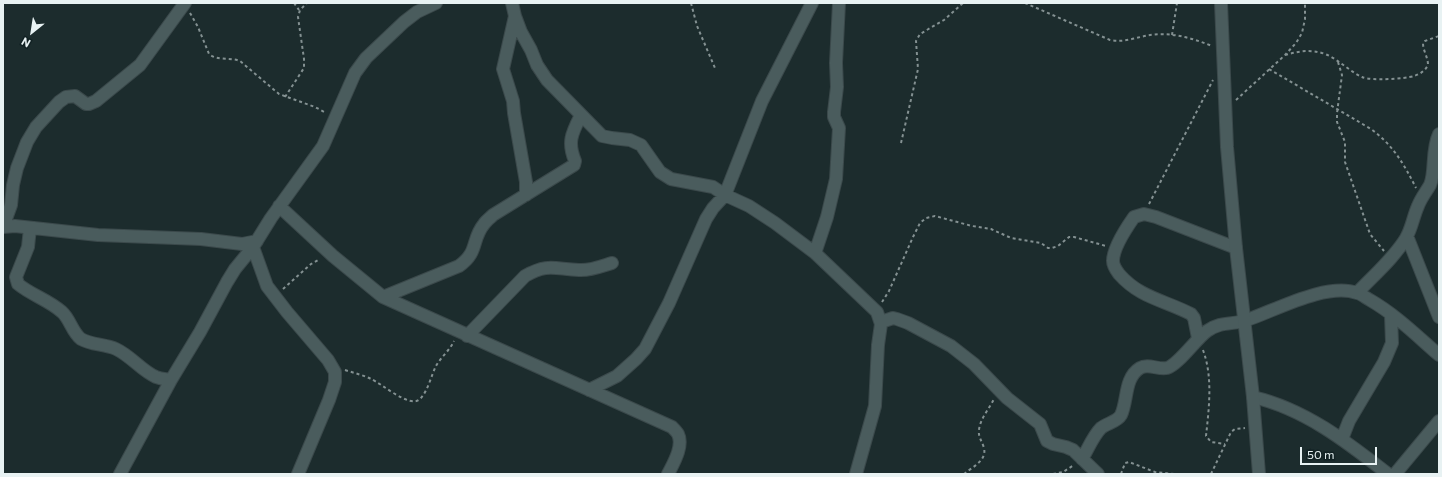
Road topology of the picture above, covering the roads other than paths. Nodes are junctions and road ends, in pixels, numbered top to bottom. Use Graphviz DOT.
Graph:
graph roads {
  1 [pos="185,3"];
  2 [pos="436,3"];
  3 [pos="512,3"];
  4 [pos="812,3"];
  5 [pos="839,3"];
  6 [pos="1221,3"];
  7 [pos="515,16"];
  8 [pos="581,115"];
  9 [pos="1439,134"];
  10 [pos="1432,190"];
  11 [pos="526,195"];
  12 [pos="724,195"];
  13 [pos="279,206"];
  14 [pos="3,227"];
  15 [pos="30,228"];
  16 [pos="1407,236"];
  17 [pos="255,244"];
  18 [pos="1236,248"];
  19 [pos="815,253"];
  20 [pos="612,263"];
  21 [pos="1357,293"];
  22 [pos="383,297"];
  23 [pos="1391,315"];
  24 [pos="879,316"];
  25 [pos="1439,316"];
  26 [pos="1245,320"];
  27 [pos="467,336"];
  28 [pos="1198,338"];
  29 [pos="1439,355"];
  30 [pos="171,380"];
  31 [pos="589,390"];
  32 [pos="1253,398"];
  33 [pos="1439,421"];
  34 [pos="1342,439"];
  35 [pos="1081,458"];
  36 [pos="120,474"];
  37 [pos="298,474"];
  38 [pos="668,474"];
  39 [pos="856,474"];
  40 [pos="1098,474"];
  41 [pos="1258,474"];
  42 [pos="1388,474"];
  43 [pos="1395,474"];
  1 -- 14 [label="street"];
  2 -- 13 [label="street"];
  3 -- 7 [label="street"];
  4 -- 12 [label="street"];
  5 -- 19 [label="street"];
  6 -- 18 [label="street"];
  7 -- 8 [label="street"];
  7 -- 11 [label="street"];
  8 -- 11 [label="street"];
  8 -- 12 [label="street"];
  9 -- 10 [label="street"];
  10 -- 16 [label="street"];
  11 -- 22 [label="street"];
  12 -- 19 [label="street"];
  12 -- 31 [label="street"];
  13 -- 17 [label="street"];
  13 -- 22 [label="street"];
  14 -- 15 [label="street"];
  15 -- 17 [label="street"];
  15 -- 30 [label="street"];
  16 -- 21 [label="street"];
  16 -- 25 [label="street"];
  17 -- 30 [label="street"];
  17 -- 37 [label="street"];
  18 -- 26 [label="street"];
  18 -- 28 [label="street"];
  19 -- 24 [label="street"];
  20 -- 27 [label="street"];
  21 -- 23 [label="street"];
  21 -- 26 [label="street"];
  22 -- 27 [label="street"];
  23 -- 29 [label="street"];
  23 -- 34 [label="street"];
  24 -- 35 [label="street"];
  24 -- 39 [label="street"];
  26 -- 28 [label="street"];
  26 -- 32 [label="street"];
  27 -- 31 [label="street"];
  28 -- 35 [label="street"];
  30 -- 36 [label="street"];
  31 -- 38 [label="street"];
  32 -- 34 [label="street"];
  32 -- 41 [label="street"];
  33 -- 43 [label="street"];
  34 -- 42 [label="street"];
  35 -- 40 [label="street"];
}
